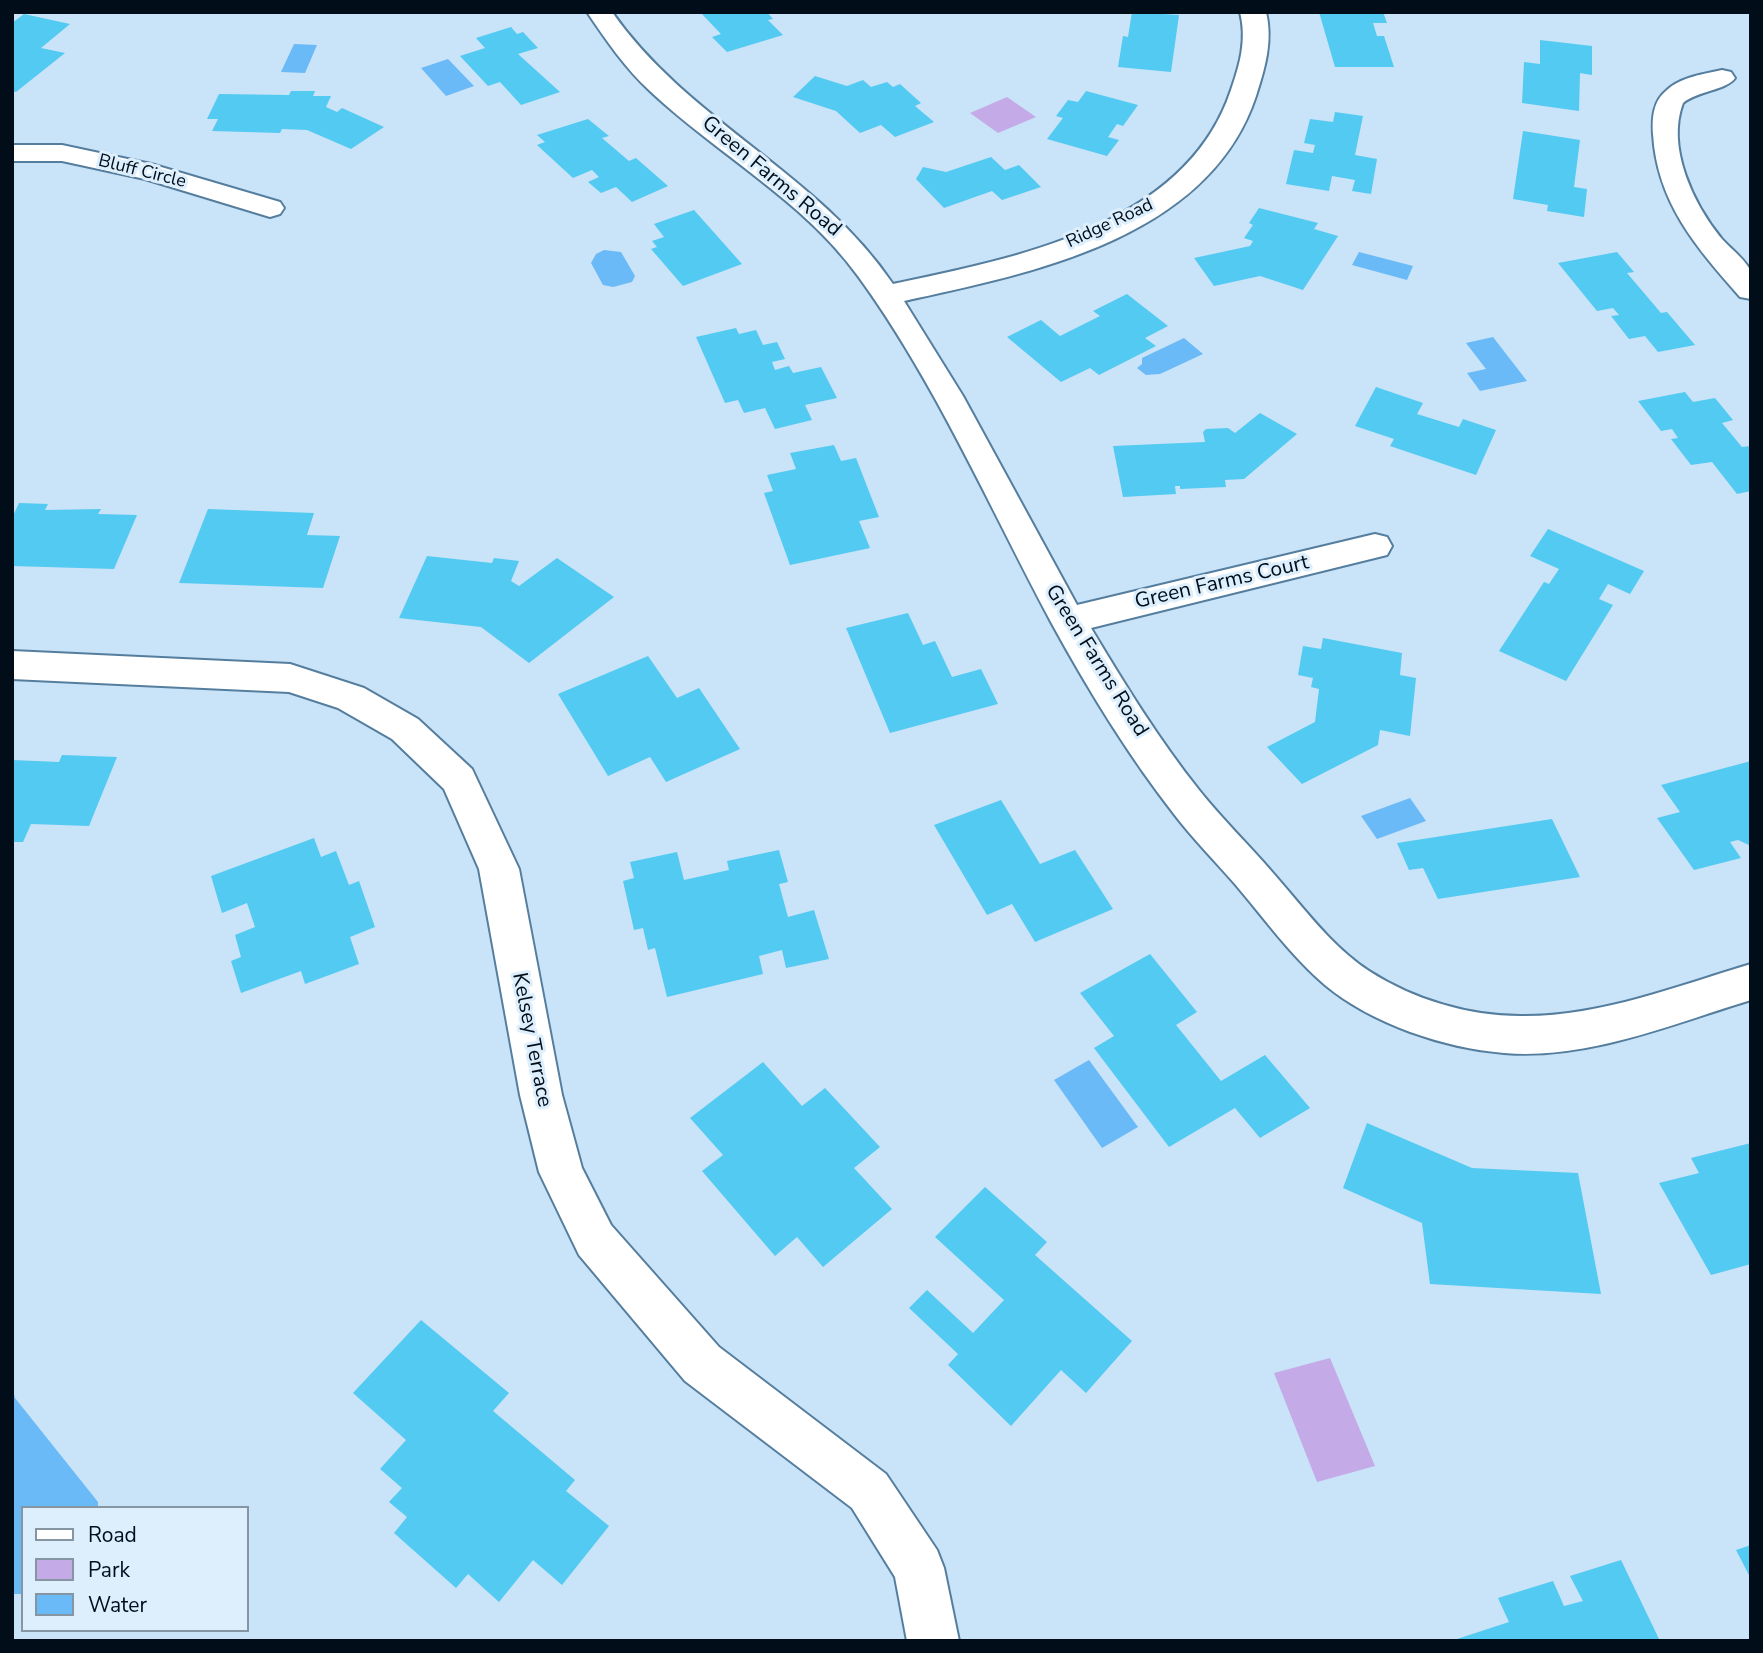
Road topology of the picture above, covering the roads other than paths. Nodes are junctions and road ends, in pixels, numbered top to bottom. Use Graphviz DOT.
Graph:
graph roads {
  1 [pos="599,12"];
  2 [pos="1253,12"];
  3 [pos="1722,78"];
  4 [pos="12,153"];
  5 [pos="270,208"];
  6 [pos="1751,290"];
  7 [pos="886,295"];
  8 [pos="1375,546"];
  9 [pos="1068,620"];
  10 [pos="12,665"];
  11 [pos="1751,982"];
  12 [pos="933,1641"];
  1 -- 7 [label="street, Green Farms Road"];
  2 -- 7 [label="street, Ridge Road"];
  3 -- 6 [label="street"];
  4 -- 5 [label="street, Bluff Circle"];
  7 -- 9 [label="street, Green Farms Road"];
  8 -- 9 [label="street, Green Farms Court"];
  9 -- 11 [label="street, Green Farms Road"];
  10 -- 12 [label="street, Kelsey Terrace"];
}
